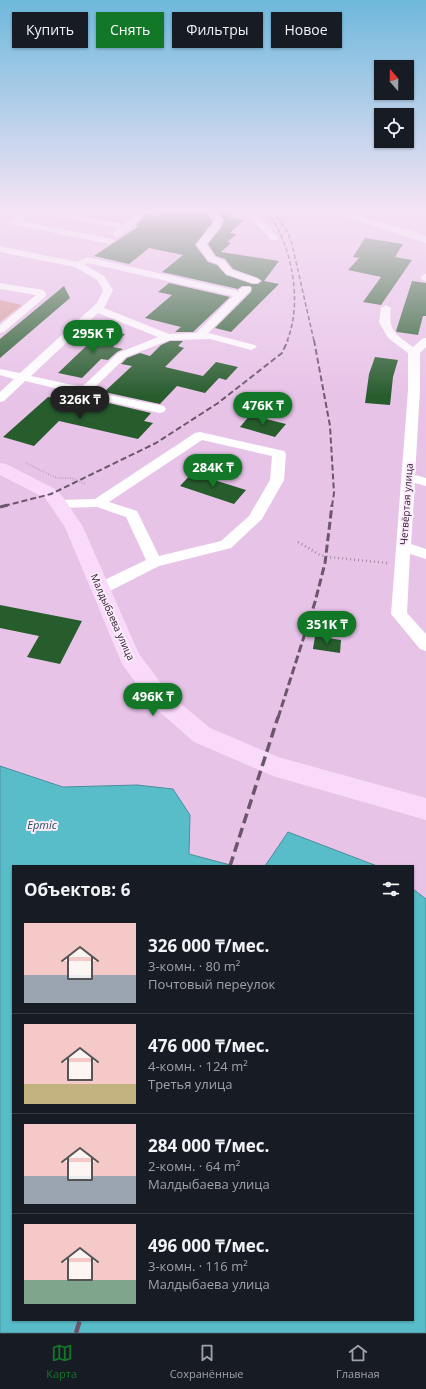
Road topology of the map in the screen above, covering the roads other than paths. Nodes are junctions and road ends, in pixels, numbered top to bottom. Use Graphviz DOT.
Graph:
graph roads {
  1 [pos="95,273"];
  2 [pos="133,273"];
  3 [pos="232,273"];
  4 [pos="0,286"];
  5 [pos="240,295"];
  6 [pos="386,308"];
  7 [pos="97,309"];
  8 [pos="0,330"];
  9 [pos="199,336"];
  10 [pos="168,337"];
  11 [pos="426,340"];
  12 [pos="251,347"];
  13 [pos="414,352"];
  14 [pos="0,372"];
  15 [pos="24,378"];
  16 [pos="84,391"];
  17 [pos="420,391"];
  18 [pos="0,398"];
  19 [pos="160,409"];
  20 [pos="0,468"];
  21 [pos="408,478"];
  22 [pos="426,482"];
  23 [pos="98,503"];
  24 [pos="59,504"];
  25 [pos="403,546"];
  26 [pos="426,554"];
  27 [pos="154,562"];
  28 [pos="100,589"];
  29 [pos="426,645"];
  30 [pos="426,809"];
  1 -- 7 [label="street"];
  2 -- 5 [label="street"];
  3 -- 5 [label="street"];
  4 -- 8 [label="street"];
  5 -- 9 [label="street"];
  6 -- 13 [label="street"];
  7 -- 10 [label="street"];
  7 -- 15 [label="street"];
  9 -- 10 [label="street"];
  9 -- 12 [label="street"];
  10 -- 16 [label="street"];
  11 -- 13 [label="street"];
  13 -- 17 [label="street, Четвёртая улица"];
  14 -- 15 [label="street"];
  15 -- 16 [label="street"];
  15 -- 18 [label="street"];
  16 -- 19 [label="street"];
  17 -- 21 [label="street, Четвёртая улица"];
  20 -- 24 [label="main road, Малдыбаева улица"];
  21 -- 22 [label="street"];
  21 -- 25 [label="street, Четвёртая улица"];
  23 -- 24 [label="street"];
  23 -- 27 [label="street"];
  23 -- 27 [label="street"];
  24 -- 28 [label="main road, Малдыбаева улица"];
  25 -- 26 [label="street"];
  25 -- 29 [label="street, Четвёртая улица"];
  27 -- 28 [label="street"];
  28 -- 30 [label="main road, Малдыбаева улица"];
}
